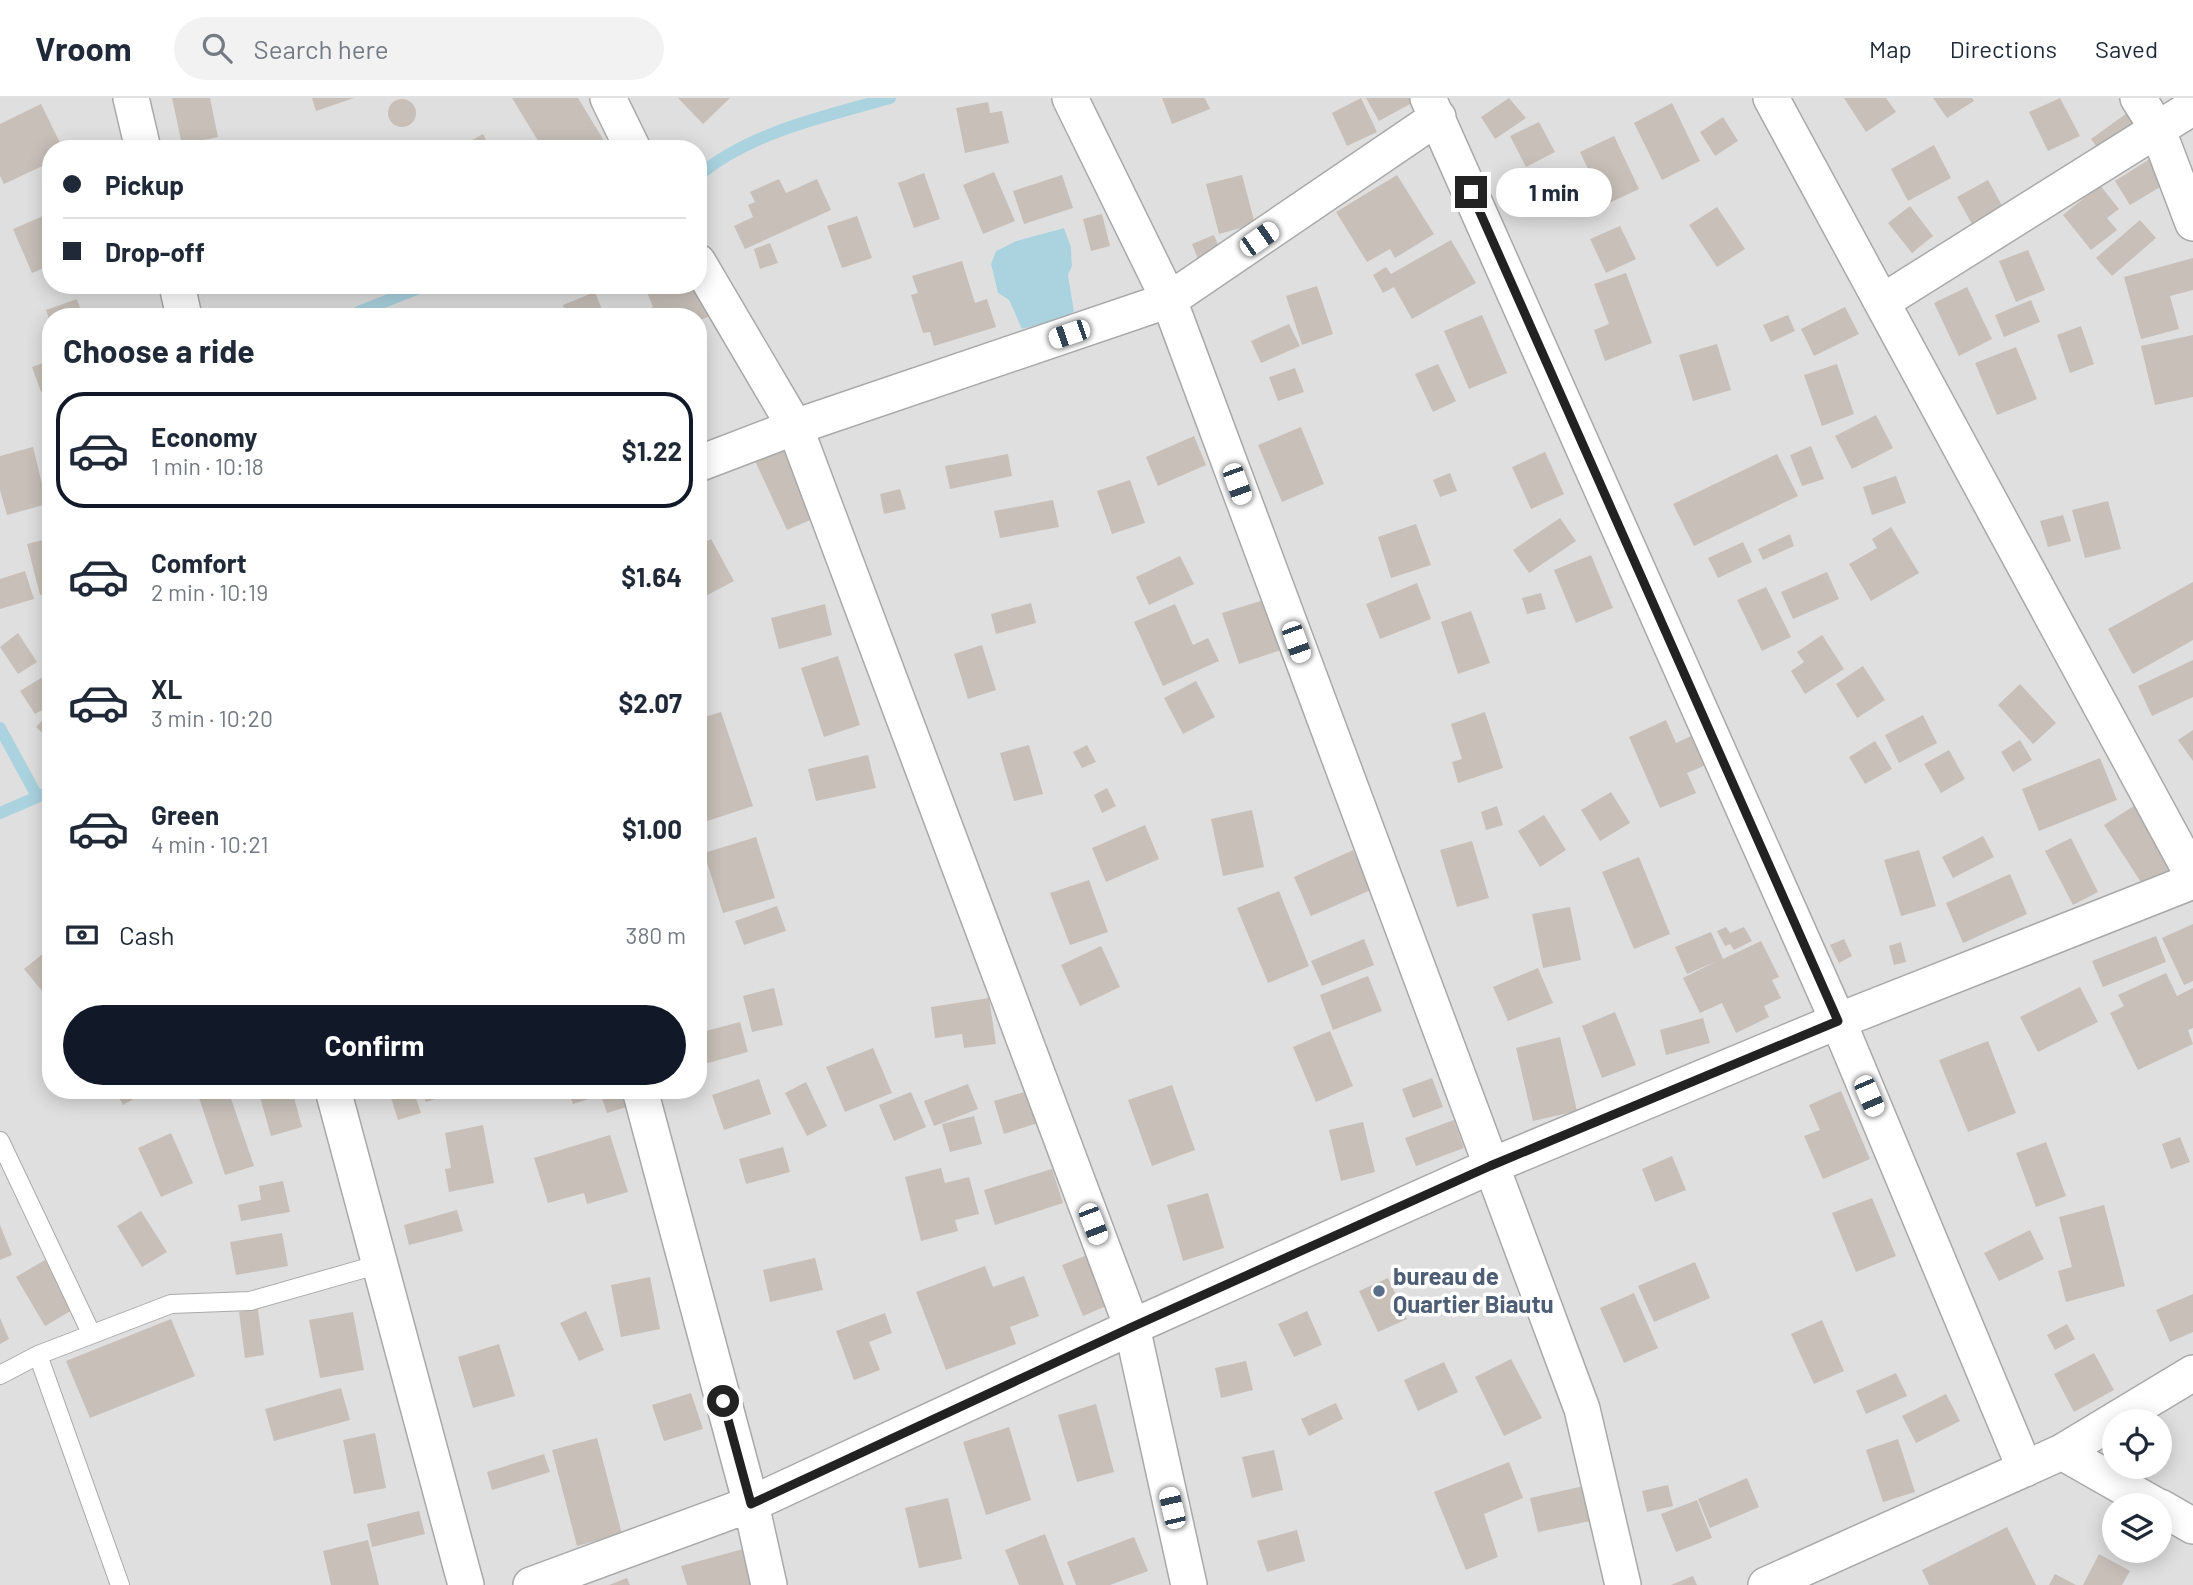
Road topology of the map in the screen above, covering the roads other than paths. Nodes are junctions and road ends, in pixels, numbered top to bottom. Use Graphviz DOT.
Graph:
graph roads {
  1 [pos="131,98"];
  2 [pos="608,98"];
  3 [pos="1070,98"];
  4 [pos="1771,98"];
  5 [pos="2138,98"];
  6 [pos="1433,107"];
  7 [pos="2193,107"];
  8 [pos="2157,128"];
  9 [pos="141,140"];
  10 [pos="629,140"];
  11 [pos="2193,223"];
  12 [pos="707,277"];
  13 [pos="1169,300"];
  14 [pos="1882,302"];
  15 [pos="795,427"];
  16 [pos="707,461"];
  17 [pos="2193,878"];
  18 [pos="1838,1021"];
  19 [pos="335,1099"];
  20 [pos="641,1099"];
  21 [pos="0,1141"];
  22 [pos="1490,1166"];
  23 [pos="380,1264"];
  24 [pos="1132,1327"];
  25 [pos="91,1333"];
  26 [pos="38,1355"];
  27 [pos="2193,1373"];
  28 [pos="0,1375"];
  29 [pos="2062,1452"];
  30 [pos="2025,1469"];
  31 [pos="2134,1493"];
  32 [pos="751,1504"];
  33 [pos="2172,1514"];
  34 [pos="2193,1526"];
  35 [pos="120,1585"];
  36 [pos="466,1585"];
  37 [pos="531,1585"];
  38 [pos="769,1585"];
  39 [pos="1189,1585"];
  40 [pos="1623,1585"];
  41 [pos="1766,1585"];
  1 -- 9 [label="street"];
  2 -- 10 [label="street"];
  3 -- 13 [label="street"];
  4 -- 14 [label="street"];
  5 -- 8 [label="street"];
  6 -- 13 [label="street"];
  6 -- 18 [label="street"];
  7 -- 8 [label="street"];
  8 -- 11 [label="street"];
  8 -- 14 [label="street"];
  12 -- 15 [label="street"];
  13 -- 15 [label="street"];
  13 -- 22 [label="street"];
  14 -- 17 [label="street"];
  15 -- 16 [label="street"];
  15 -- 24 [label="street"];
  17 -- 18 [label="street"];
  18 -- 22 [label="street"];
  18 -- 30 [label="street"];
  19 -- 23 [label="street"];
  20 -- 32 [label="street"];
  21 -- 25 [label="lane"];
  22 -- 24 [label="street"];
  22 -- 40 [label="street"];
  23 -- 25 [label="lane"];
  23 -- 36 [label="street"];
  24 -- 32 [label="street"];
  24 -- 39 [label="street"];
  25 -- 26 [label="lane"];
  26 -- 28 [label="lane"];
  26 -- 35 [label="lane"];
  27 -- 29 [label="street"];
  29 -- 30 [label="street"];
  29 -- 31 [label="street"];
  30 -- 41 [label="street"];
  32 -- 37 [label="street"];
  32 -- 38 [label="street"];
  33 -- 34 [label="street"];
}
